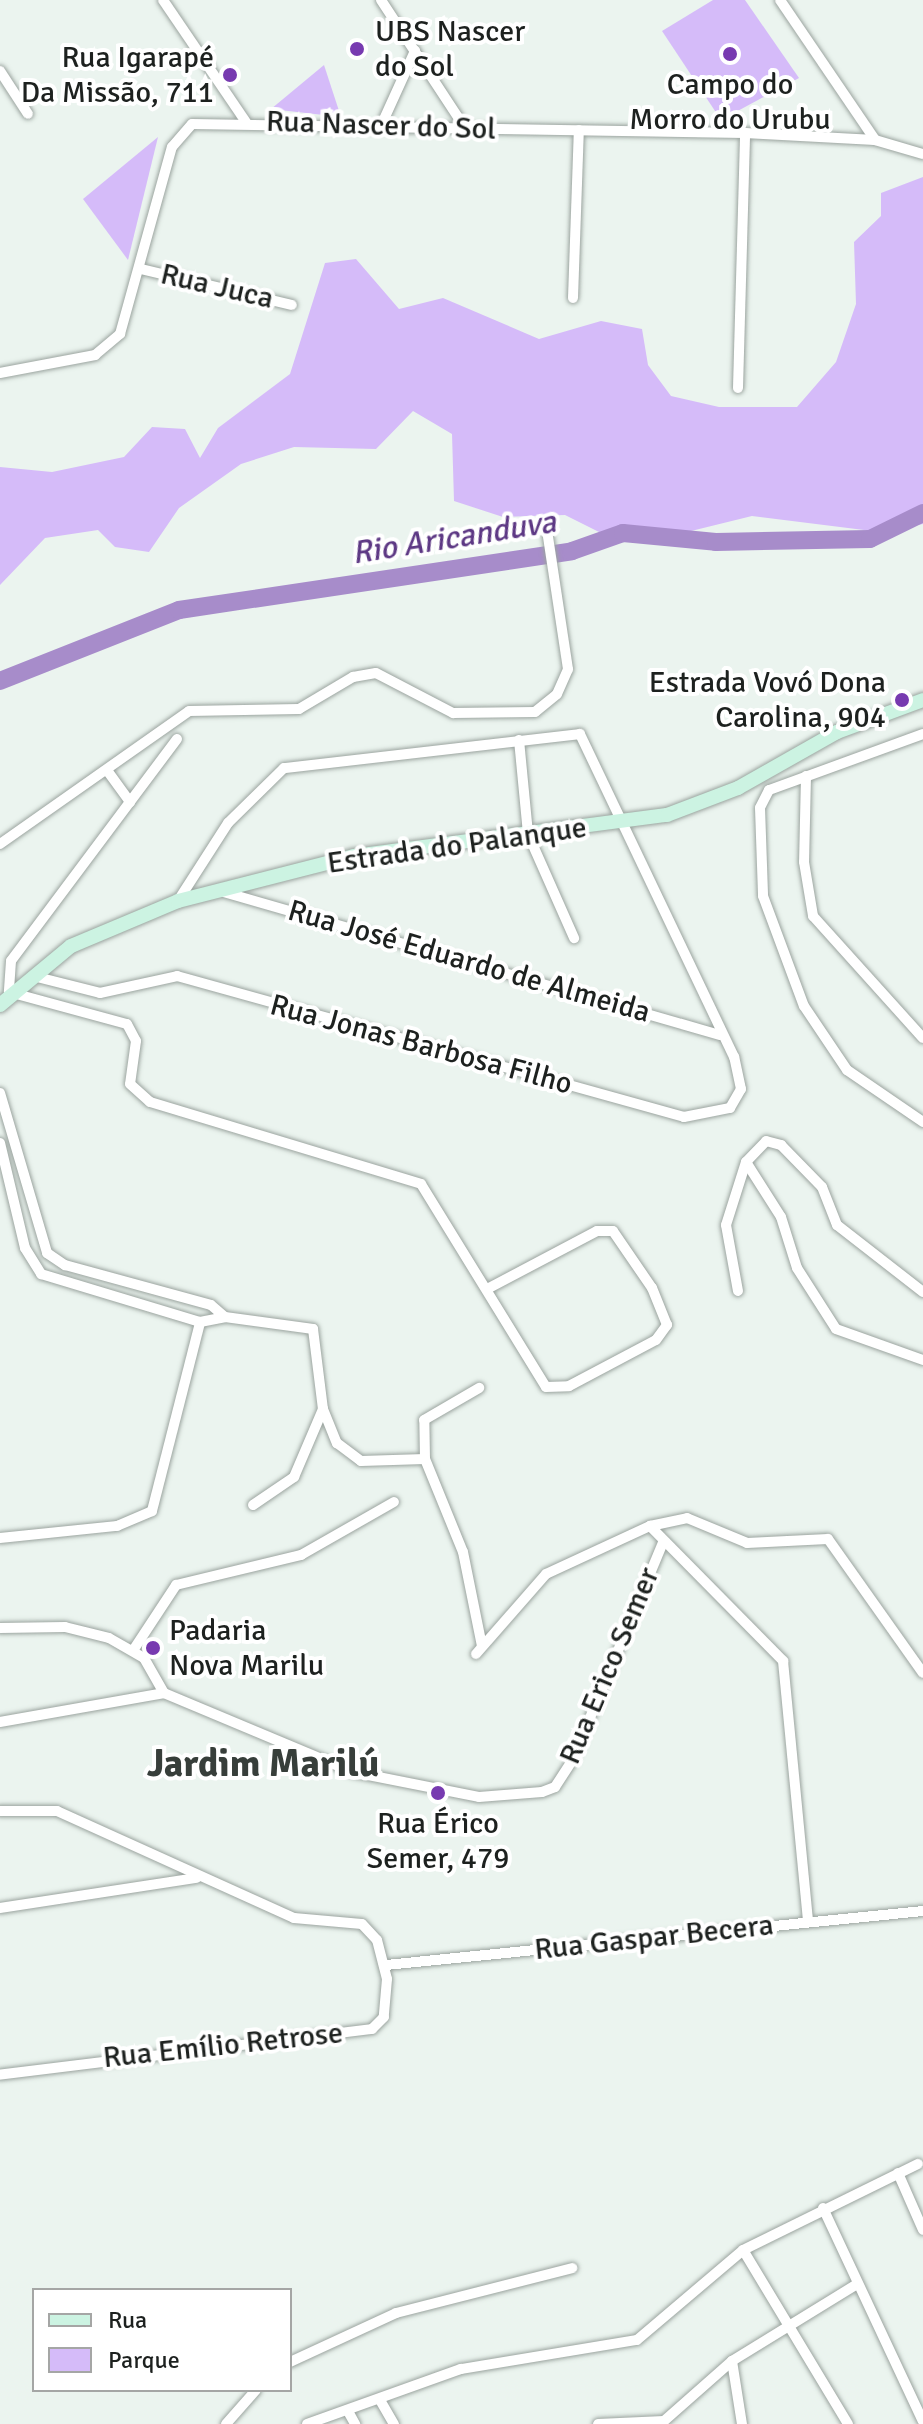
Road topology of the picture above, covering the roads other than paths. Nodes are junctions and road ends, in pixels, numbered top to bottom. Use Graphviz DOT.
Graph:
graph roads {
  1 [pos="163,0"];
  2 [pos="381,0"];
  3 [pos="780,0"];
  4 [pos="415,51"];
  5 [pos="0,71"];
  6 [pos="28,114"];
  7 [pos="246,122"];
  8 [pos="380,128"];
  9 [pos="465,128"];
  10 [pos="579,130"];
  11 [pos="745,133"];
  12 [pos="875,140"];
  13 [pos="923,154"];
  14 [pos="141,269"];
  15 [pos="573,298"];
  16 [pos="292,305"];
  17 [pos="2,369"];
  18 [pos="738,388"];
  19 [pos="546,524"];
  20 [pos="923,700"];
  21 [pos="923,734"];
  22 [pos="177,739"];
  23 [pos="519,740"];
  24 [pos="109,773"];
  25 [pos="806,776"];
  26 [pos="130,802"];
  27 [pos="627,822"];
  28 [pos="528,834"];
  29 [pos="0,844"];
  30 [pos="218,890"];
  31 [pos="178,901"];
  32 [pos="574,938"];
  33 [pos="33,976"];
  34 [pos="9,992"];
  35 [pos="0,1005"];
  36 [pos="720,1035"];
  37 [pos="923,1038"];
  38 [pos="0,1093"];
  39 [pos="923,1122"];
  40 [pos="0,1143"];
  41 [pos="746,1162"];
  42 [pos="487,1289"];
  43 [pos="738,1291"];
  44 [pos="923,1292"];
  45 [pos="225,1317"];
  46 [pos="200,1322"];
  47 [pos="923,1360"];
  48 [pos="479,1388"];
  49 [pos="323,1409"];
  50 [pos="425,1459"];
  51 [pos="394,1502"];
  52 [pos="253,1505"];
  53 [pos="650,1526"];
  54 [pos="0,1538"];
  55 [pos="663,1542"];
  56 [pos="0,1628"];
  57 [pos="134,1649"];
  58 [pos="923,1673"];
  59 [pos="164,1693"];
  60 [pos="0,1722"];
  61 [pos="0,1811"];
  62 [pos="199,1878"];
  63 [pos="0,1908"];
  64 [pos="923,1911"];
  65 [pos="808,1922"];
  66 [pos="386,1965"];
  67 [pos="0,2075"];
  68 [pos="918,2164"];
  69 [pos="898,2173"];
  70 [pos="823,2208"];
  71 [pos="923,2230"];
  72 [pos="743,2250"];
  73 [pos="572,2268"];
  74 [pos="857,2284"];
  75 [pos="788,2325"];
  76 [pos="292,2361"];
  77 [pos="732,2361"];
  78 [pos="254,2392"];
  79 [pos="380,2400"];
  80 [pos="349,2413"];
  81 [pos="675,2419"];
  82 [pos="923,2421"];
  83 [pos="226,2424"];
  84 [pos="307,2424"];
  85 [pos="355,2424"];
  86 [pos="394,2424"];
  87 [pos="601,2424"];
  88 [pos="742,2424"];
  89 [pos="848,2424"];
  1 -- 7 [label="street"];
  2 -- 4 [label="street"];
  3 -- 12 [label="street"];
  4 -- 8 [label="street"];
  4 -- 9 [label="street"];
  5 -- 6 [label="street"];
  7 -- 8 [label="street, Rua Nascer do Sol"];
  7 -- 14 [label="street, Rua Nascer do Sol"];
  8 -- 9 [label="street, Rua Nascer do Sol"];
  9 -- 10 [label="street, Rua Nascer do Sol"];
  10 -- 11 [label="street, Rua Nascer do Sol"];
  10 -- 15 [label="street"];
  11 -- 12 [label="street, Rua Nascer do Sol"];
  11 -- 18 [label="street"];
  12 -- 13 [label="street, Rua Nascer do Sol"];
  14 -- 16 [label="street, Rua Juca"];
  14 -- 17 [label="street, Rua Nascer do Sol"];
  19 -- 24 [label="street"];
  20 -- 27 [label="street, Estrada do Palanque"];
  21 -- 25 [label="street"];
  22 -- 26 [label="street"];
  23 -- 27 [label="street, Rua Jonas Barbosa Filho"];
  23 -- 28 [label="street"];
  23 -- 31 [label="street"];
  24 -- 26 [label="street"];
  24 -- 29 [label="street"];
  25 -- 37 [label="street"];
  25 -- 39 [label="street"];
  26 -- 34 [label="street"];
  27 -- 28 [label="street, Estrada do Palanque"];
  27 -- 36 [label="street, Rua Jonas Barbosa Filho"];
  28 -- 30 [label="street, Estrada do Palanque"];
  28 -- 32 [label="street"];
  30 -- 31 [label="street, Estrada do Palanque"];
  30 -- 36 [label="street, Rua José Eduardo de Almeida"];
  31 -- 33 [label="street, Estrada do Palanque"];
  33 -- 34 [label="street, Estrada do Palanque"];
  33 -- 36 [label="street, Rua Jonas Barbosa Filho"];
  34 -- 35 [label="street, Estrada do Palanque"];
  34 -- 42 [label="street"];
  38 -- 45 [label="street"];
  40 -- 46 [label="street"];
  41 -- 43 [label="street"];
  41 -- 44 [label="street"];
  41 -- 47 [label="street"];
  42 -- 42 [label="street"];
  45 -- 46 [label="street"];
  45 -- 49 [label="street"];
  46 -- 54 [label="street"];
  48 -- 50 [label="street"];
  49 -- 50 [label="street"];
  49 -- 52 [label="street"];
  50 -- 53 [label="street"];
  51 -- 57 [label="street"];
  53 -- 55 [label="street"];
  53 -- 58 [label="street"];
  55 -- 59 [label="street, Rua Erico Semer"];
  55 -- 65 [label="street"];
  56 -- 57 [label="street"];
  57 -- 59 [label="street"];
  59 -- 60 [label="street"];
  61 -- 62 [label="street"];
  62 -- 63 [label="street"];
  62 -- 66 [label="street"];
  64 -- 65 [label="street, Rua Gaspar Becera"];
  65 -- 66 [label="street, Rua Gaspar Becera"];
  66 -- 67 [label="street, Rua Emílio Retrose"];
  68 -- 69 [label="street"];
  69 -- 70 [label="street"];
  69 -- 71 [label="street"];
  70 -- 72 [label="street"];
  70 -- 74 [label="street"];
  72 -- 75 [label="street"];
  72 -- 79 [label="street"];
  73 -- 76 [label="street"];
  74 -- 75 [label="street"];
  74 -- 82 [label="street"];
  75 -- 77 [label="street"];
  75 -- 89 [label="street"];
  77 -- 81 [label="street"];
  77 -- 88 [label="street"];
  78 -- 83 [label="street"];
  79 -- 80 [label="street"];
  79 -- 86 [label="street"];
  80 -- 84 [label="street"];
  80 -- 85 [label="street"];
  81 -- 87 [label="street"];
}
